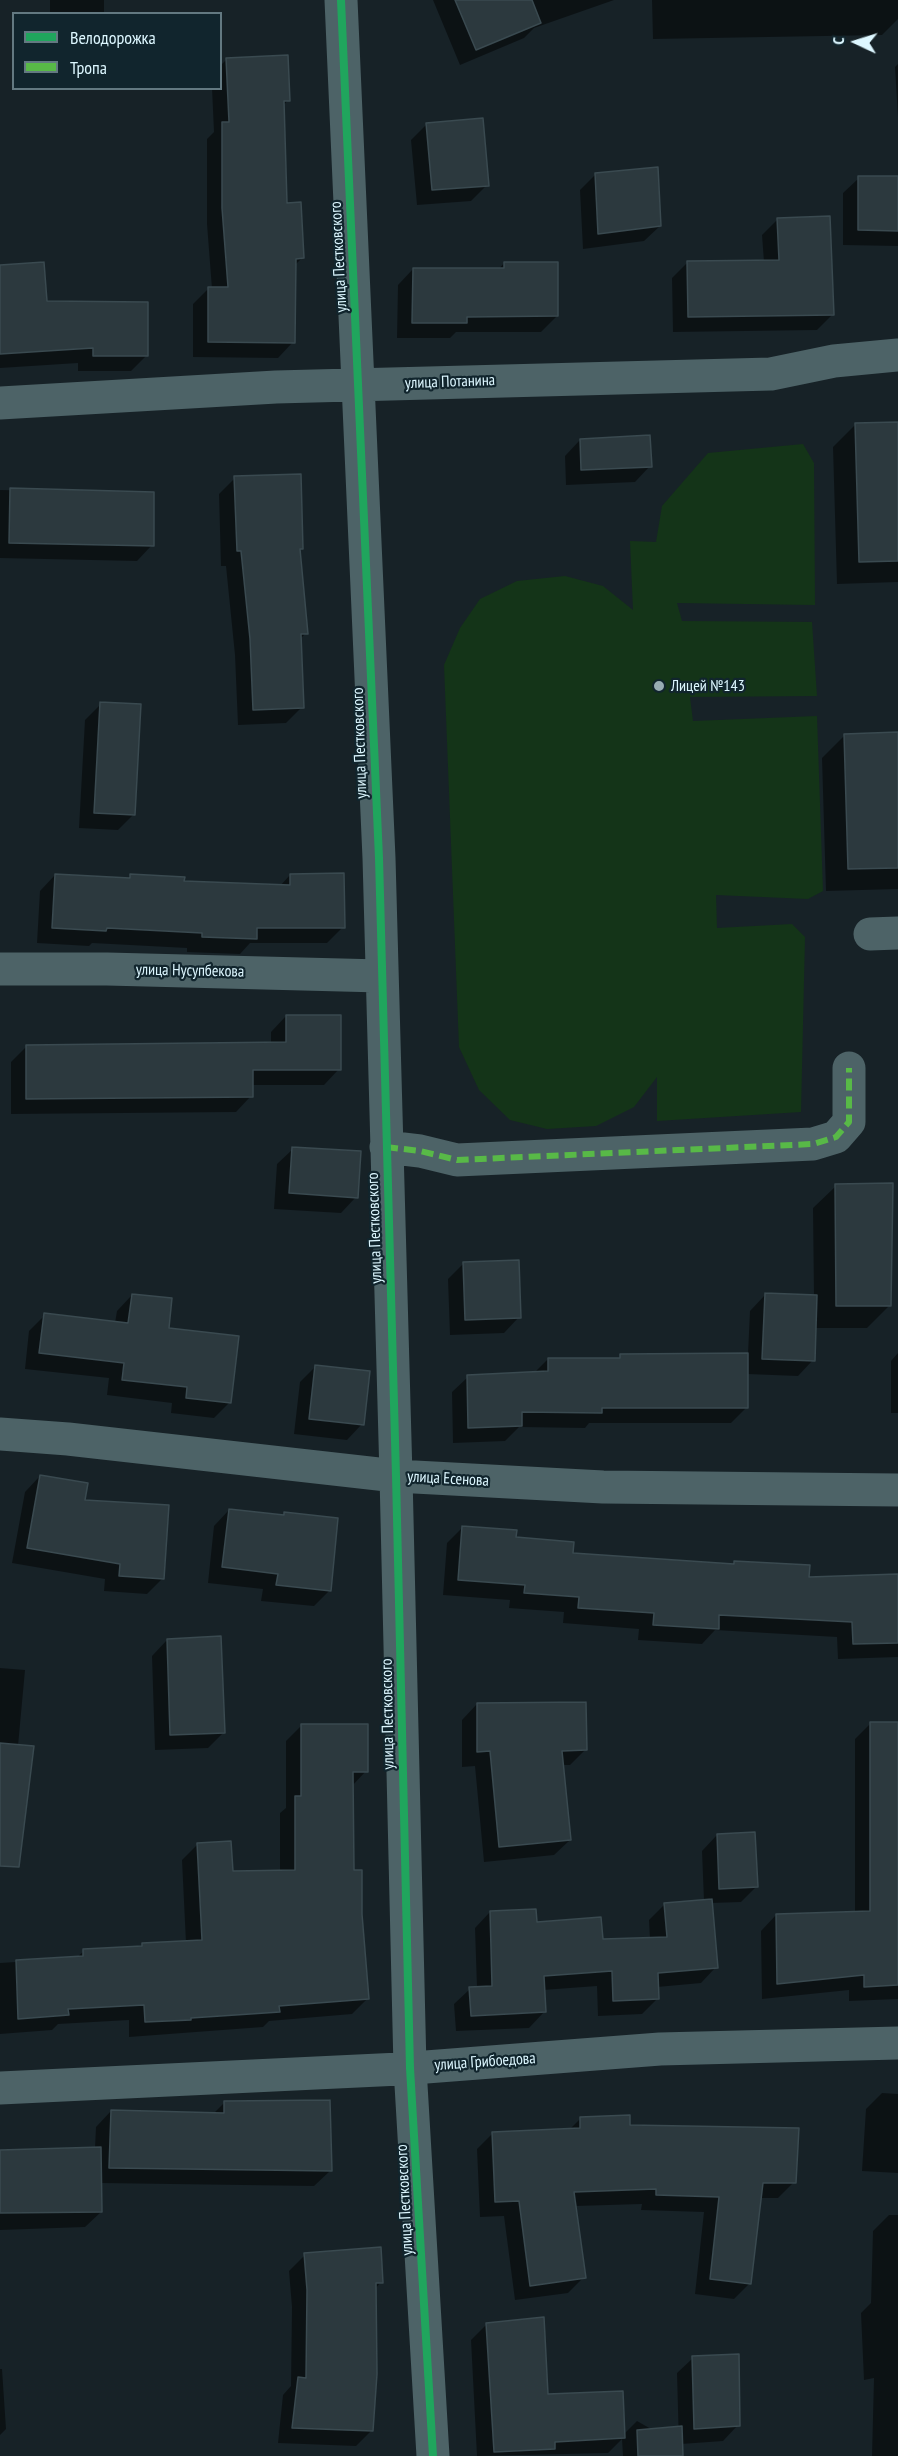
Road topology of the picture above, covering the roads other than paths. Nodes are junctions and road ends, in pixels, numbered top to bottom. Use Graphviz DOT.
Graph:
graph roads {
  1 [pos="341,0"];
  2 [pos="898,355"];
  3 [pos="358,385"];
  4 [pos="0,403"];
  5 [pos="0,969"];
  6 [pos="381,976"];
  7 [pos="849,1068"];
  8 [pos="386,1147"];
  9 [pos="0,1434"];
  10 [pos="396,1476"];
  11 [pos="898,1490"];
  12 [pos="898,2043"];
  13 [pos="410,2068"];
  14 [pos="0,2088"];
  15 [pos="433,2456"];
  1 -- 3 [label="street, улица Пестковского"];
  2 -- 3 [label="street, улица Потанина"];
  3 -- 4 [label="street, улица Потанина"];
  3 -- 6 [label="street, улица Пестковского"];
  5 -- 6 [label="street, улица Нусупбекова"];
  6 -- 8 [label="street, улица Пестковского"];
  7 -- 8 [label="street"];
  8 -- 10 [label="street, улица Пестковского"];
  9 -- 10 [label="street, улица Есенова"];
  10 -- 11 [label="street, улица Есенова"];
  10 -- 13 [label="street, улица Пестковского"];
  12 -- 13 [label="street, улица Грибоедова"];
  13 -- 14 [label="street, улица Грибоедова"];
  13 -- 15 [label="street, улица Пестковского"];
}
